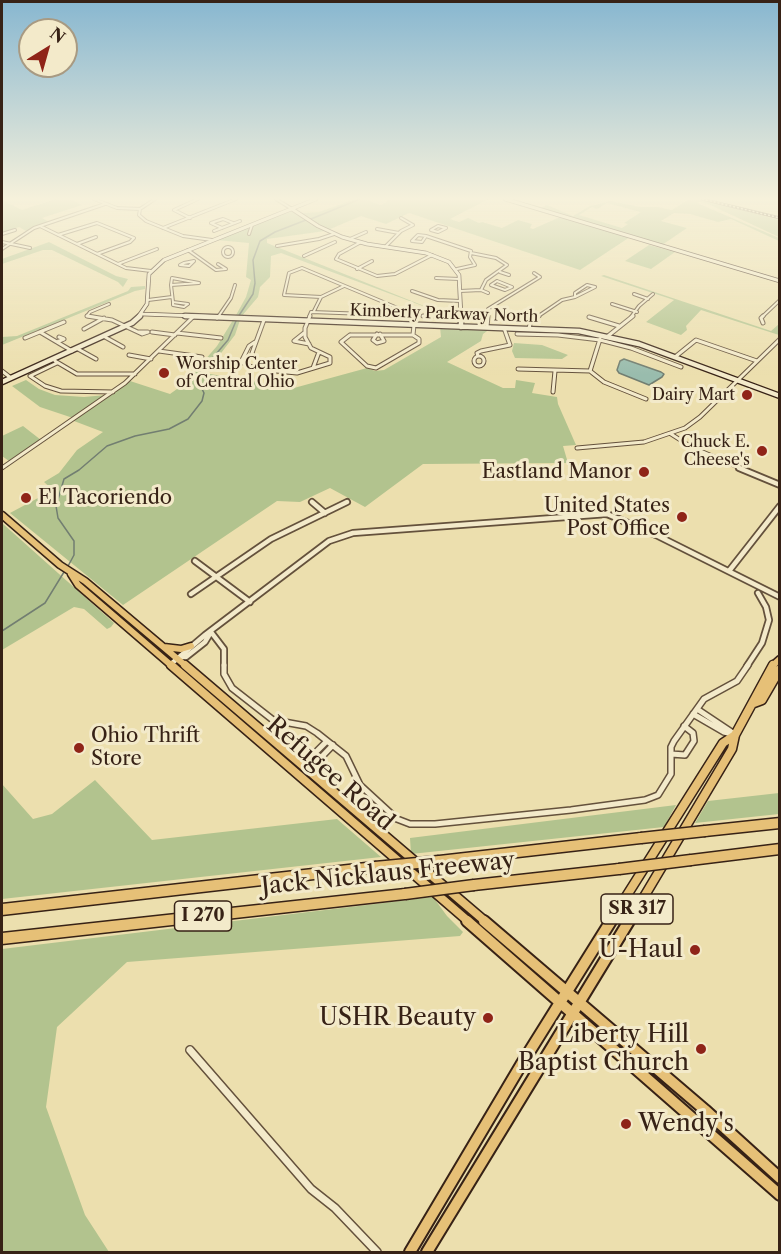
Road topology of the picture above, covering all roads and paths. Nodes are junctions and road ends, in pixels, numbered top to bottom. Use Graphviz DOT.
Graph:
graph roads {
  1 [pos="336,257"];
  2 [pos="104,258"];
  3 [pos="135,258"];
  4 [pos="170,258"];
  5 [pos="229,258"];
  6 [pos="427,258"];
  7 [pos="438,258"];
  8 [pos="470,258"];
  9 [pos="488,258"];
  10 [pos="701,258"];
  11 [pos="202,259"];
  12 [pos="194,261"];
  13 [pos="372,261"];
  14 [pos="118,264"];
  15 [pos="218,264"];
  16 [pos="210,266"];
  17 [pos="357,269"];
  18 [pos="457,269"];
  19 [pos="151,272"];
  20 [pos="500,272"];
  21 [pos="534,273"];
  22 [pos="509,275"];
  23 [pos="436,278"];
  24 [pos="489,278"];
  25 [pos="459,279"];
  26 [pos="497,281"];
  27 [pos="780,281"];
  28 [pos="171,285"];
  29 [pos="235,285"];
  30 [pos="345,286"];
  31 [pos="512,287"];
  32 [pos="481,290"];
  33 [pos="520,290"];
  34 [pos="412,291"];
  35 [pos="460,291"];
  36 [pos="489,293"];
  37 [pos="634,294"];
  38 [pos="654,294"];
  39 [pos="172,297"];
  40 [pos="321,297"];
  41 [pos="575,297"];
  42 [pos="648,299"];
  43 [pos="148,300"];
  44 [pos="780,300"];
  45 [pos="460,301"];
  46 [pos="173,302"];
  47 [pos="109,304"];
  48 [pos="612,304"];
  49 [pos="314,311"];
  50 [pos="637,312"];
  51 [pos="141,315"];
  52 [pos="423,316"];
  53 [pos="460,316"];
  54 [pos="193,317"];
  55 [pos="589,317"];
  56 [pos="104,318"];
  57 [pos="217,318"];
  58 [pos="264,320"];
  59 [pos="306,321"];
  60 [pos="64,322"];
  61 [pos="763,323"];
  62 [pos="414,325"];
  63 [pos="127,326"];
  64 [pos="619,326"];
  65 [pos="461,327"];
  66 [pos="488,327"];
  67 [pos="504,328"];
  68 [pos="529,328"];
  69 [pos="84,329"];
  70 [pos="40,332"];
  71 [pos="139,332"];
  72 [pos="152,332"];
  73 [pos="304,333"];
  74 [pos="176,334"];
  75 [pos="517,334"];
  76 [pos="602,334"];
  77 [pos="413,335"];
  78 [pos="105,336"];
  79 [pos="608,336"];
  80 [pos="59,337"];
  81 [pos="26,338"];
  82 [pos="221,338"];
  83 [pos="780,339"];
  84 [pos="600,340"];
  85 [pos="57,342"];
  86 [pos="255,342"];
  87 [pos="309,344"];
  88 [pos="123,347"];
  89 [pos="78,349"];
  90 [pos="72,351"];
  91 [pos="159,351"];
  92 [pos="319,352"];
  93 [pos="129,356"];
  94 [pos="478,356"];
  95 [pos="202,357"];
  96 [pos="675,357"];
  97 [pos="96,359"];
  98 [pos="151,359"];
  99 [pos="55,361"];
  100 [pos="757,361"];
  101 [pos="681,367"];
  102 [pos="313,368"];
  103 [pos="518,369"];
  104 [pos="591,370"];
  105 [pos="2,371"];
  106 [pos="276,371"];
  107 [pos="555,371"];
  108 [pos="135,374"];
  109 [pos="11,378"];
  110 [pos="737,380"];
  111 [pos="2,382"];
  112 [pos="113,392"];
  113 [pos="553,392"];
  114 [pos="780,396"];
  115 [pos="646,399"];
  116 [pos="671,434"];
  117 [pos="576,448"];
  118 [pos="2,468"];
  119 [pos="780,485"];
  120 [pos="312,502"];
  121 [pos="347,502"];
  122 [pos="780,506"];
  123 [pos="324,513"];
  124 [pos="2,515"];
  125 [pos="195,561"];
  126 [pos="67,571"];
  127 [pos="729,571"];
  128 [pos="216,576"];
  129 [pos="758,593"];
  130 [pos="191,594"];
  131 [pos="780,597"];
  132 [pos="250,602"];
  133 [pos="211,632"];
  134 [pos="220,641"];
  135 [pos="205,642"];
  136 [pos="163,646"];
  137 [pos="191,646"];
  138 [pos="780,659"];
  139 [pos="176,660"];
  140 [pos="780,669"];
  141 [pos="754,703"];
  142 [pos="695,711"];
  143 [pos="684,726"];
  144 [pos="735,735"];
  145 [pos="327,741"];
  146 [pos="333,746"];
  147 [pos="671,754"];
  148 [pos="305,768"];
  149 [pos="780,823"];
  150 [pos="780,849"];
  151 [pos="2,910"];
  152 [pos="2,939"];
  153 [pos="567,992"];
  154 [pos="560,1003"];
  155 [pos="580,1003"];
  156 [pos="573,1014"];
  157 [pos="190,1050"];
  158 [pos="779,1173"];
  159 [pos="775,1192"];
  160 [pos="377,1252"];
  161 [pos="410,1252"];
  162 [pos="427,1252"];
  1 -- 17 [label="street"];
  2 -- 14 [label="street"];
  3 -- 14 [label="street"];
  4 -- 19 [label="street"];
  5 -- 15 [label="street"];
  6 -- 17 [label="street"];
  7 -- 18 [label="street"];
  8 -- 18 [label="street"];
  9 -- 20 [label="street"];
  10 -- 27 [label="street"];
  11 -- 12 [label="street"];
  11 -- 16 [label="street"];
  13 -- 17 [label="street"];
  14 -- 19 [label="street"];
  15 -- 16 [label="street"];
  15 -- 16 [label="street"];
  18 -- 25 [label="street"];
  19 -- 43 [label="street"];
  20 -- 22 [label="street"];
  20 -- 24 [label="street"];
  21 -- 33 [label="street"];
  23 -- 25 [label="street"];
  24 -- 26 [label="street"];
  24 -- 32 [label="street"];
  25 -- 35 [label="street"];
  26 -- 31 [label="street"];
  26 -- 31 [label="street"];
  28 -- 28 [label="street"];
  28 -- 39 [label="street"];
  29 -- 57 [label="street"];
  30 -- 40 [label="street"];
  30 -- 40 [label="street"];
  30 -- 49 [label="street"];
  31 -- 33 [label="street"];
  32 -- 35 [label="street"];
  32 -- 36 [label="street"];
  33 -- 66 [label="street"];
  34 -- 45 [label="street"];
  35 -- 45 [label="street"];
  37 -- 42 [label="street"];
  38 -- 42 [label="street"];
  39 -- 43 [label="street"];
  39 -- 46 [label="street"];
  40 -- 49 [label="street"];
  41 -- 41 [label="street"];
  41 -- 68 [label="street"];
  42 -- 50 [label="street"];
  43 -- 51 [label="street"];
  44 -- 61 [label="street"];
  45 -- 53 [label="street"];
  47 -- 56 [label="street"];
  48 -- 50 [label="street"];
  49 -- 59 [label="street"];
  50 -- 64 [label="street"];
  51 -- 54 [label="street, Kimberly Parkway North"];
  51 -- 63 [label="street"];
  52 -- 53 [label="street"];
  53 -- 65 [label="street"];
  54 -- 57 [label="street, Kimberly Parkway North"];
  54 -- 74 [label="street"];
  55 -- 64 [label="street"];
  56 -- 63 [label="street"];
  56 -- 69 [label="street"];
  57 -- 58 [label="street, Kimberly Parkway North"];
  58 -- 59 [label="street, Kimberly Parkway North"];
  58 -- 86 [label="street"];
  59 -- 62 [label="street, Kimberly Parkway North"];
  59 -- 73 [label="street"];
  60 -- 70 [label="street"];
  62 -- 65 [label="street, Kimberly Parkway North"];
  62 -- 77 [label="street"];
  63 -- 71 [label="street"];
  63 -- 78 [label="street"];
  64 -- 79 [label="street"];
  65 -- 66 [label="street, Kimberly Parkway North"];
  66 -- 67 [label="street, Kimberly Parkway North"];
  67 -- 68 [label="street, Kimberly Parkway North"];
  67 -- 94 [label="street"];
  68 -- 76 [label="street, Kimberly Parkway North"];
  70 -- 81 [label="street"];
  70 -- 85 [label="street"];
  72 -- 74 [label="street"];
  73 -- 87 [label="street"];
  73 -- 87 [label="street"];
  74 -- 82 [label="street"];
  74 -- 91 [label="street"];
  75 -- 84 [label="street"];
  76 -- 79 [label="street, Kimberly Parkway North"];
  76 -- 84 [label="street"];
  77 -- 77 [label="street"];
  78 -- 88 [label="street"];
  78 -- 89 [label="street"];
  79 -- 96 [label="street, Kimberly Parkway North"];
  80 -- 85 [label="street"];
  83 -- 100 [label="street"];
  84 -- 101 [label="street"];
  84 -- 104 [label="street"];
  85 -- 90 [label="street"];
  86 -- 86 [label="street"];
  87 -- 92 [label="street"];
  89 -- 90 [label="street"];
  89 -- 97 [label="street"];
  90 -- 99 [label="street"];
  91 -- 95 [label="street"];
  91 -- 98 [label="street"];
  92 -- 102 [label="street"];
  92 -- 102 [label="street"];
  93 -- 98 [label="street"];
  96 -- 100 [label="street"];
  96 -- 110 [label="street, Kimberly Parkway North"];
  98 -- 108 [label="street"];
  99 -- 108 [label="street"];
  99 -- 109 [label="street"];
  99 -- 112 [label="street"];
  100 -- 110 [label="street"];
  102 -- 106 [label="street"];
  103 -- 107 [label="street"];
  104 -- 107 [label="street"];
  104 -- 115 [label="street"];
  105 -- 109 [label="street"];
  107 -- 113 [label="street"];
  108 -- 112 [label="street"];
  109 -- 111 [label="street"];
  110 -- 114 [label="street, Kimberly Parkway North"];
  110 -- 116 [label="street"];
  112 -- 118 [label="street"];
  116 -- 117 [label="street"];
  116 -- 119 [label="street"];
  120 -- 123 [label="street"];
  121 -- 123 [label="street"];
  122 -- 127 [label="street"];
  123 -- 128 [label="street"];
  124 -- 126 [label="main road, Refugee Road"];
  125 -- 128 [label="street"];
  126 -- 136 [label="main road, Refugee Road"];
  126 -- 139 [label="main road, Refugee Road"];
  127 -- 131 [label="street"];
  127 -- 132 [label="street"];
  128 -- 130 [label="street"];
  128 -- 132 [label="street"];
  129 -- 142 [label="street"];
  132 -- 133 [label="street"];
  133 -- 134 [label="street"];
  133 -- 135 [label="street"];
  133 -- 137 [label="street"];
  134 -- 135 [label="street"];
  134 -- 145 [label="street"];
  135 -- 139 [label="street"];
  136 -- 137 [label="main road"];
  136 -- 139 [label="main road, Refugee Road"];
  137 -- 139 [label="street"];
  138 -- 141 [label="main road, SR 317"];
  139 -- 148 [label="main road, Refugee Road"];
  139 -- 154 [label="main road, Refugee Road"];
  140 -- 141 [label="main road, SR 317"];
  141 -- 144 [label="main road, SR 317"];
  142 -- 143 [label="street"];
  142 -- 144 [label="street"];
  143 -- 147 [label="street"];
  143 -- 147 [label="street"];
  144 -- 153 [label="main road, SR 317"];
  144 -- 155 [label="main road, SR 317"];
  145 -- 146 [label="street"];
  145 -- 148 [label="street"];
  146 -- 147 [label="street"];
  146 -- 148 [label="street"];
  148 -- 153 [label="main road, Refugee Road"];
  149 -- 151 [label="highway, Jack Nicklaus Freeway / I 270, bridge"];
  150 -- 152 [label="highway, Jack Nicklaus Freeway / I 270, bridge"];
  153 -- 154 [label="main road, SR 317"];
  153 -- 155 [label="main road, Refugee Road"];
  154 -- 156 [label="main road, Refugee Road"];
  154 -- 161 [label="main road, SR 317"];
  155 -- 156 [label="main road, SR 317"];
  155 -- 158 [label="main road, Refugee Road"];
  156 -- 159 [label="main road, Refugee Road"];
  156 -- 162 [label="main road, SR 317"];
  157 -- 160 [label="street"];
  158 -- 159 [label="street"];
}
